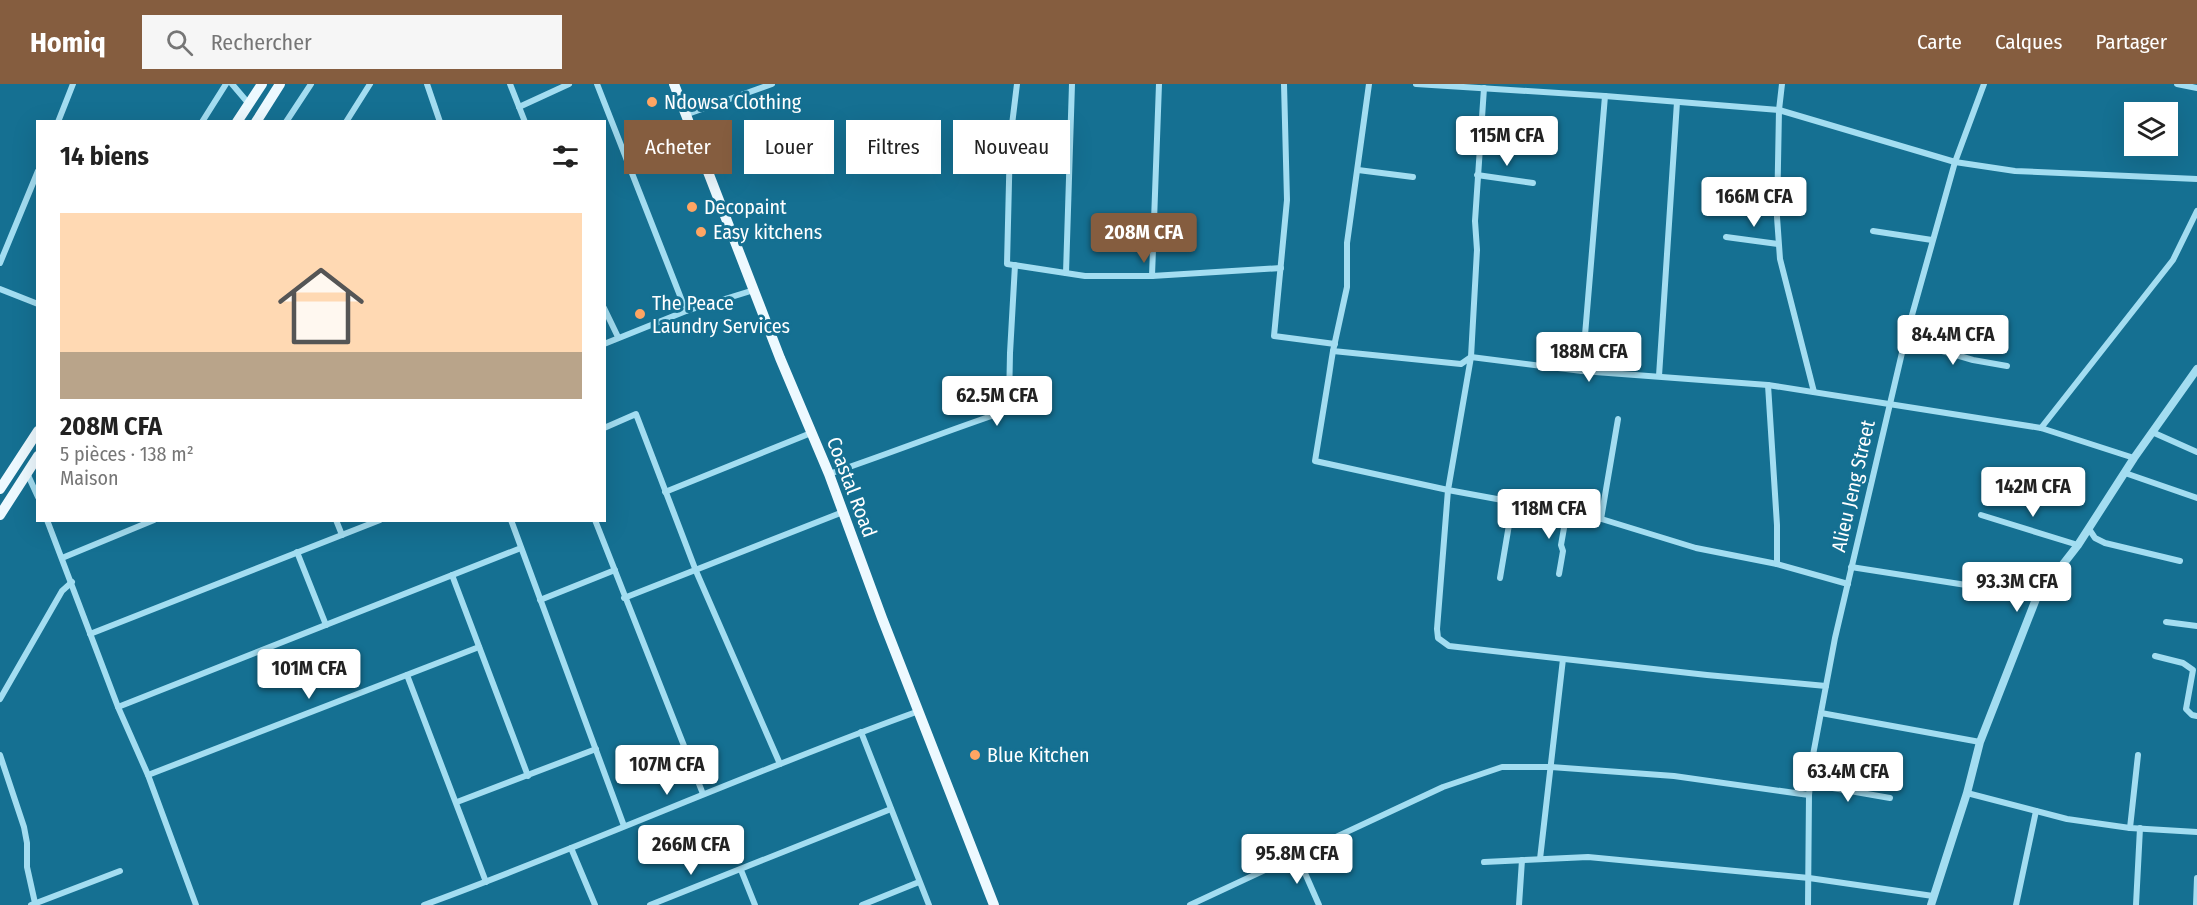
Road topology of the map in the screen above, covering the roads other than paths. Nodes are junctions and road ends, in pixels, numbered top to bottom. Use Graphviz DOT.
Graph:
graph roads {
  1 [pos="73,84"];
  2 [pos="226,84"];
  3 [pos="232,84"];
  4 [pos="262,84"];
  5 [pos="280,84"];
  6 [pos="311,84"];
  7 [pos="370,84"];
  8 [pos="427,84"];
  9 [pos="510,84"];
  10 [pos="569,84"];
  11 [pos="597,84"];
  12 [pos="674,84"];
  13 [pos="772,84"];
  14 [pos="1017,84"];
  15 [pos="1072,84"];
  16 [pos="1159,84"];
  17 [pos="1284,84"];
  18 [pos="1369,84"];
  19 [pos="1416,84"];
  20 [pos="1782,84"];
  21 [pos="1984,84"];
  22 [pos="2177,84"];
  23 [pos="1484,88"];
  24 [pos="2197,88"];
  25 [pos="1605,96"];
  26 [pos="1677,102"];
  27 [pos="249,105"];
  28 [pos="519,107"];
  29 [pos="1779,111"];
  30 [pos="352,113"];
  31 [pos="685,115"];
  32 [pos="59,120"];
  33 [pos="203,120"];
  34 [pos="238,120"];
  35 [pos="257,120"];
  36 [pos="287,120"];
  37 [pos="347,120"];
  38 [pos="354,120"];
  39 [pos="439,120"];
  40 [pos="524,120"];
  41 [pos="1955,162"];
  42 [pos="1358,170"];
  43 [pos="1477,175"];
  44 [pos="36,176"];
  45 [pos="1413,177"];
  46 [pos="2197,179"];
  47 [pos="1533,183"];
  48 [pos="2197,211"];
  49 [pos="1873,231"];
  50 [pos="1726,237"];
  51 [pos="1932,240"];
  52 [pos="1778,244"];
  53 [pos="0,263"];
  54 [pos="1015,265"];
  55 [pos="1281,268"];
  56 [pos="1066,273"];
  57 [pos="1152,276"];
  58 [pos="0,289"];
  59 [pos="754,290"];
  60 [pos="36,303"];
  61 [pos="686,310"];
  62 [pos="606,312"];
  63 [pos="618,337"];
  64 [pos="1905,340"];
  65 [pos="606,343"];
  66 [pos="1334,348"];
  67 [pos="1471,357"];
  68 [pos="2007,366"];
  69 [pos="1582,370"];
  70 [pos="2196,374"];
  71 [pos="1659,376"];
  72 [pos="1768,385"];
  73 [pos="1814,392"];
  74 [pos="1890,404"];
  75 [pos="1618,419"];
  76 [pos="606,427"];
  77 [pos="2041,429"];
  78 [pos="2152,432"];
  79 [pos="811,433"];
  80 [pos="36,434"];
  81 [pos="2197,452"];
  82 [pos="2134,458"];
  83 [pos="36,459"];
  84 [pos="27,472"];
  85 [pos="2125,473"];
  86 [pos="829,474"];
  87 [pos="0,489"];
  88 [pos="1448,490"];
  89 [pos="665,492"];
  90 [pos="36,494"];
  91 [pos="2197,498"];
  92 [pos="1513,501"];
  93 [pos="1567,511"];
  94 [pos="843,512"];
  95 [pos="0,515"];
  96 [pos="1981,515"];
  97 [pos="1601,519"];
  98 [pos="48,522"];
  99 [pos="150,522"];
  100 [pos="337,522"];
  101 [pos="375,522"];
  102 [pos="512,522"];
  103 [pos="596,522"];
  104 [pos="2089,529"];
  105 [pos="342,535"];
  106 [pos="2078,544"];
  107 [pos="521,548"];
  108 [pos="297,552"];
  109 [pos="62,558"];
  110 [pos="2180,561"];
  111 [pos="1777,564"];
  112 [pos="1851,567"];
  113 [pos="615,570"];
  114 [pos="696,571"];
  115 [pos="1559,574"];
  116 [pos="452,575"];
  117 [pos="1500,578"];
  118 [pos="72,582"];
  119 [pos="1848,584"];
  120 [pos="624,598"];
  121 [pos="2036,598"];
  122 [pos="540,600"];
  123 [pos="2166,622"];
  124 [pos="326,625"];
  125 [pos="2197,626"];
  126 [pos="90,634"];
  127 [pos="479,648"];
  128 [pos="2155,656"];
  129 [pos="1563,659"];
  130 [pos="407,675"];
  131 [pos="1826,686"];
  132 [pos="0,699"];
  133 [pos="118,707"];
  134 [pos="919,711"];
  135 [pos="1821,713"];
  136 [pos="2197,716"];
  137 [pos="861,732"];
  138 [pos="1980,742"];
  139 [pos="596,749"];
  140 [pos="0,755"];
  141 [pos="2138,755"];
  142 [pos="780,764"];
  143 [pos="1551,767"];
  144 [pos="148,775"];
  145 [pos="528,776"];
  146 [pos="1810,784"];
  147 [pos="1967,793"];
  148 [pos="703,794"];
  149 [pos="1809,795"];
  150 [pos="1890,798"];
  151 [pos="457,802"];
  152 [pos="891,809"];
  153 [pos="2036,811"];
  154 [pos="624,826"];
  155 [pos="2130,828"];
  156 [pos="2140,828"];
  157 [pos="2197,832"];
  158 [pos="572,848"];
  159 [pos="1297,855"];
  160 [pos="1540,859"];
  161 [pos="1522,860"];
  162 [pos="1484,862"];
  163 [pos="741,870"];
  164 [pos="120,871"];
  165 [pos="1809,878"];
  166 [pos="2197,878"];
  167 [pos="486,882"];
  168 [pos="920,882"];
  169 [pos="672,896"];
  170 [pos="1932,901"];
  171 [pos="33,904"];
  172 [pos="196,905"];
  173 [pos="424,905"];
  174 [pos="595,905"];
  175 [pos="650,905"];
  176 [pos="675,905"];
  177 [pos="755,905"];
  178 [pos="862,905"];
  179 [pos="929,905"];
  180 [pos="994,905"];
  181 [pos="1190,905"];
  182 [pos="1319,905"];
  183 [pos="1519,905"];
  184 [pos="1808,905"];
  185 [pos="2016,905"];
  186 [pos="2136,905"];
  187 [pos="2196,905"];
  1 -- 32 [label="street"];
  2 -- 33 [label="street"];
  3 -- 27 [label="street"];
  4 -- 27 [label="main road"];
  5 -- 35 [label="main road"];
  6 -- 36 [label="street"];
  7 -- 30 [label="street"];
  8 -- 39 [label="street"];
  9 -- 28 [label="street"];
  10 -- 28 [label="street"];
  11 -- 61 [label="street"];
  12 -- 31 [label="main road, Coastal Road"];
  13 -- 31 [label="street"];
  14 -- 54 [label="street"];
  15 -- 56 [label="street"];
  16 -- 57 [label="street"];
  17 -- 55 [label="street"];
  18 -- 42 [label="street"];
  19 -- 23 [label="street"];
  20 -- 29 [label="street"];
  21 -- 41 [label="street, Alieu Jeng Street"];
  22 -- 24 [label="street"];
  23 -- 25 [label="street"];
  23 -- 43 [label="street"];
  25 -- 26 [label="street"];
  25 -- 69 [label="street"];
  26 -- 29 [label="street"];
  26 -- 71 [label="street"];
  27 -- 34 [label="main road"];
  28 -- 40 [label="street"];
  29 -- 41 [label="street"];
  29 -- 52 [label="street"];
  30 -- 37 [label="street"];
  30 -- 38 [label="street"];
  31 -- 59 [label="main road, Coastal Road"];
  41 -- 46 [label="street"];
  41 -- 51 [label="street, Alieu Jeng Street"];
  42 -- 45 [label="street"];
  42 -- 66 [label="street"];
  43 -- 47 [label="street"];
  43 -- 67 [label="street"];
  44 -- 53 [label="street"];
  48 -- 77 [label="street"];
  49 -- 51 [label="street"];
  50 -- 52 [label="street"];
  51 -- 64 [label="street, Alieu Jeng Street"];
  52 -- 73 [label="street"];
  54 -- 56 [label="street"];
  54 -- 86 [label="street"];
  55 -- 57 [label="street"];
  55 -- 66 [label="street"];
  56 -- 57 [label="street"];
  58 -- 60 [label="street"];
  59 -- 61 [label="street"];
  59 -- 79 [label="main road, Coastal Road"];
  61 -- 63 [label="street"];
  62 -- 63 [label="street"];
  63 -- 65 [label="street"];
  64 -- 68 [label="street"];
  64 -- 74 [label="street, Alieu Jeng Street"];
  66 -- 67 [label="street"];
  66 -- 88 [label="street"];
  67 -- 69 [label="street"];
  67 -- 88 [label="street"];
  69 -- 71 [label="street"];
  70 -- 78 [label="street"];
  71 -- 72 [label="street"];
  72 -- 73 [label="street"];
  72 -- 111 [label="street"];
  73 -- 74 [label="street"];
  74 -- 77 [label="street"];
  74 -- 112 [label="street, Alieu Jeng Street"];
  75 -- 97 [label="street"];
  76 -- 89 [label="street"];
  77 -- 82 [label="street"];
  78 -- 81 [label="street"];
  78 -- 82 [label="street"];
  79 -- 86 [label="main road, Coastal Road"];
  79 -- 89 [label="street"];
  80 -- 87 [label="main road"];
  82 -- 85 [label="street"];
  83 -- 84 [label="main road"];
  84 -- 90 [label="street"];
  84 -- 95 [label="main road"];
  85 -- 91 [label="street"];
  85 -- 104 [label="street"];
  86 -- 94 [label="main road, Coastal Road"];
  88 -- 92 [label="street"];
  88 -- 129 [label="street"];
  89 -- 114 [label="street"];
  92 -- 93 [label="street"];
  92 -- 117 [label="street"];
  93 -- 97 [label="street"];
  93 -- 115 [label="street"];
  94 -- 114 [label="street"];
  94 -- 134 [label="main road, Coastal Road"];
  96 -- 106 [label="street"];
  97 -- 111 [label="street"];
  98 -- 109 [label="street"];
  99 -- 109 [label="street"];
  100 -- 105 [label="street"];
  101 -- 105 [label="street"];
  102 -- 107 [label="street"];
  103 -- 113 [label="street"];
  104 -- 106 [label="street"];
  104 -- 110 [label="street"];
  105 -- 108 [label="street"];
  106 -- 121 [label="street"];
  107 -- 116 [label="street"];
  107 -- 122 [label="street"];
  108 -- 124 [label="street"];
  108 -- 126 [label="street"];
  109 -- 118 [label="street"];
  111 -- 119 [label="street"];
  112 -- 119 [label="street, Alieu Jeng Street"];
  112 -- 121 [label="street"];
  113 -- 120 [label="street"];
  113 -- 122 [label="street"];
  114 -- 120 [label="street"];
  114 -- 142 [label="street"];
  116 -- 124 [label="street"];
  116 -- 127 [label="street"];
  118 -- 126 [label="street"];
  118 -- 132 [label="street"];
  119 -- 131 [label="street, Alieu Jeng Street"];
  120 -- 148 [label="street"];
  121 -- 138 [label="street"];
  122 -- 139 [label="street"];
  123 -- 125 [label="street"];
  124 -- 133 [label="street"];
  126 -- 133 [label="street"];
  127 -- 130 [label="street"];
  127 -- 145 [label="street"];
  128 -- 136 [label="street"];
  129 -- 131 [label="street"];
  129 -- 143 [label="street"];
  130 -- 144 [label="street"];
  130 -- 151 [label="street"];
  131 -- 135 [label="street, Alieu Jeng Street"];
  133 -- 144 [label="street"];
  134 -- 137 [label="street"];
  134 -- 180 [label="main road, Coastal Road"];
  135 -- 138 [label="street"];
  135 -- 146 [label="street, Alieu Jeng Street"];
  137 -- 142 [label="street"];
  137 -- 152 [label="street"];
  138 -- 147 [label="street"];
  139 -- 145 [label="street"];
  139 -- 154 [label="street"];
  140 -- 171 [label="street"];
  141 -- 155 [label="street"];
  142 -- 148 [label="street"];
  143 -- 149 [label="street"];
  143 -- 159 [label="street"];
  143 -- 160 [label="street"];
  144 -- 172 [label="street"];
  145 -- 151 [label="street"];
  146 -- 149 [label="street, Alieu Jeng Street"];
  146 -- 150 [label="street"];
  147 -- 153 [label="street"];
  147 -- 170 [label="street"];
  148 -- 154 [label="street"];
  149 -- 165 [label="street, Alieu Jeng Street"];
  151 -- 167 [label="street"];
  152 -- 163 [label="street"];
  152 -- 168 [label="street"];
  153 -- 155 [label="street"];
  153 -- 185 [label="street"];
  154 -- 158 [label="street"];
  155 -- 156 [label="street"];
  156 -- 157 [label="street"];
  156 -- 186 [label="street"];
  158 -- 167 [label="street"];
  158 -- 174 [label="street"];
  159 -- 181 [label="street"];
  159 -- 182 [label="street"];
  160 -- 161 [label="street"];
  160 -- 165 [label="street"];
  161 -- 162 [label="street"];
  161 -- 183 [label="street"];
  163 -- 169 [label="street"];
  163 -- 177 [label="street"];
  164 -- 171 [label="street"];
  165 -- 170 [label="street"];
  165 -- 184 [label="street, Alieu Jeng Street"];
  166 -- 187 [label="street"];
  167 -- 173 [label="street"];
  168 -- 178 [label="street"];
  168 -- 179 [label="street"];
  169 -- 175 [label="street"];
  169 -- 176 [label="street"];
}
